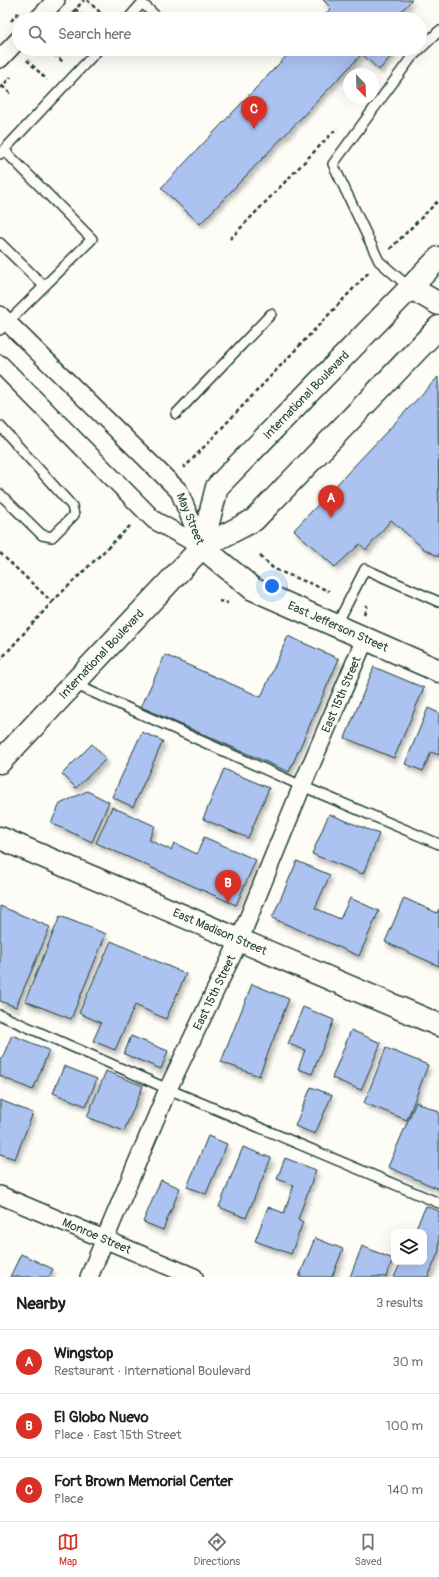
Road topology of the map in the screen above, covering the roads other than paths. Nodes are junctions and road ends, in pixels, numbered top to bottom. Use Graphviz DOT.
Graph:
graph roads {
  1 [pos="56,0"];
  2 [pos="142,2"];
  3 [pos="45,12"];
  4 [pos="134,12"];
  5 [pos="152,12"];
  6 [pos="439,31"];
  7 [pos="427,43"];
  8 [pos="12,46"];
  9 [pos="92,56"];
  10 [pos="413,56"];
  11 [pos="0,59"];
  12 [pos="2,152"];
  13 [pos="0,243"];
  14 [pos="439,258"];
  15 [pos="44,286"];
  16 [pos="411,288"];
  17 [pos="439,304"];
  18 [pos="271,314"];
  19 [pos="2,323"];
  20 [pos="439,327"];
  21 [pos="0,364"];
  22 [pos="176,414"];
  23 [pos="0,426"];
  24 [pos="0,494"];
  25 [pos="202,547"];
  26 [pos="439,602"];
  27 [pos="336,626"];
  28 [pos="365,639"];
  29 [pos="439,671"];
  30 [pos="73,684"];
  31 [pos="0,762"];
  32 [pos="302,786"];
  33 [pos="0,838"];
  34 [pos="439,844"];
  35 [pos="239,941"];
  36 [pos="0,1015"];
  37 [pos="439,1025"];
  38 [pos="168,1089"];
  39 [pos="0,1195"];
  40 [pos="439,1203"];
  41 [pos="104,1240"];
  42 [pos="89,1277"];
  43 [pos="194,1277"];
  1 -- 3 [label="street"];
  2 -- 4 [label="lane"];
  2 -- 5 [label="lane"];
  6 -- 7 [label="lane"];
  8 -- 11 [label="street"];
  9 -- 12 [label="lane"];
  10 -- 16 [label="lane"];
  12 -- 15 [label="lane"];
  13 -- 15 [label="lane"];
  14 -- 16 [label="main road, International Boulevard"];
  15 -- 19 [label="lane"];
  16 -- 17 [label="main road"];
  16 -- 25 [label="main road, International Boulevard"];
  18 -- 22 [label="lane"];
  19 -- 25 [label="street, May Street"];
  20 -- 25 [label="main road, International Boulevard"];
  21 -- 25 [label="street, May Street"];
  23 -- 24 [label="lane"];
  25 -- 27 [label="main road, East Jefferson Street"];
  25 -- 30 [label="main road, International Boulevard"];
  26 -- 27 [label="lane"];
  27 -- 28 [label="main road, East Jefferson Street"];
  28 -- 29 [label="main road, East Jefferson Street"];
  28 -- 32 [label="street, East 15th Street"];
  30 -- 31 [label="main road, International Boulevard"];
  30 -- 32 [label="lane"];
  32 -- 34 [label="lane"];
  32 -- 35 [label="street, East 15th Street"];
  33 -- 35 [label="main road, East Madison Street"];
  35 -- 37 [label="main road, East Madison Street"];
  35 -- 38 [label="street, East 15th Street"];
  36 -- 38 [label="lane"];
  38 -- 40 [label="lane"];
  38 -- 41 [label="street, East 15th Street"];
  39 -- 41 [label="street, Monroe Street"];
  41 -- 42 [label="street, East 15th Street"];
  41 -- 43 [label="street, Monroe Street"];
}
